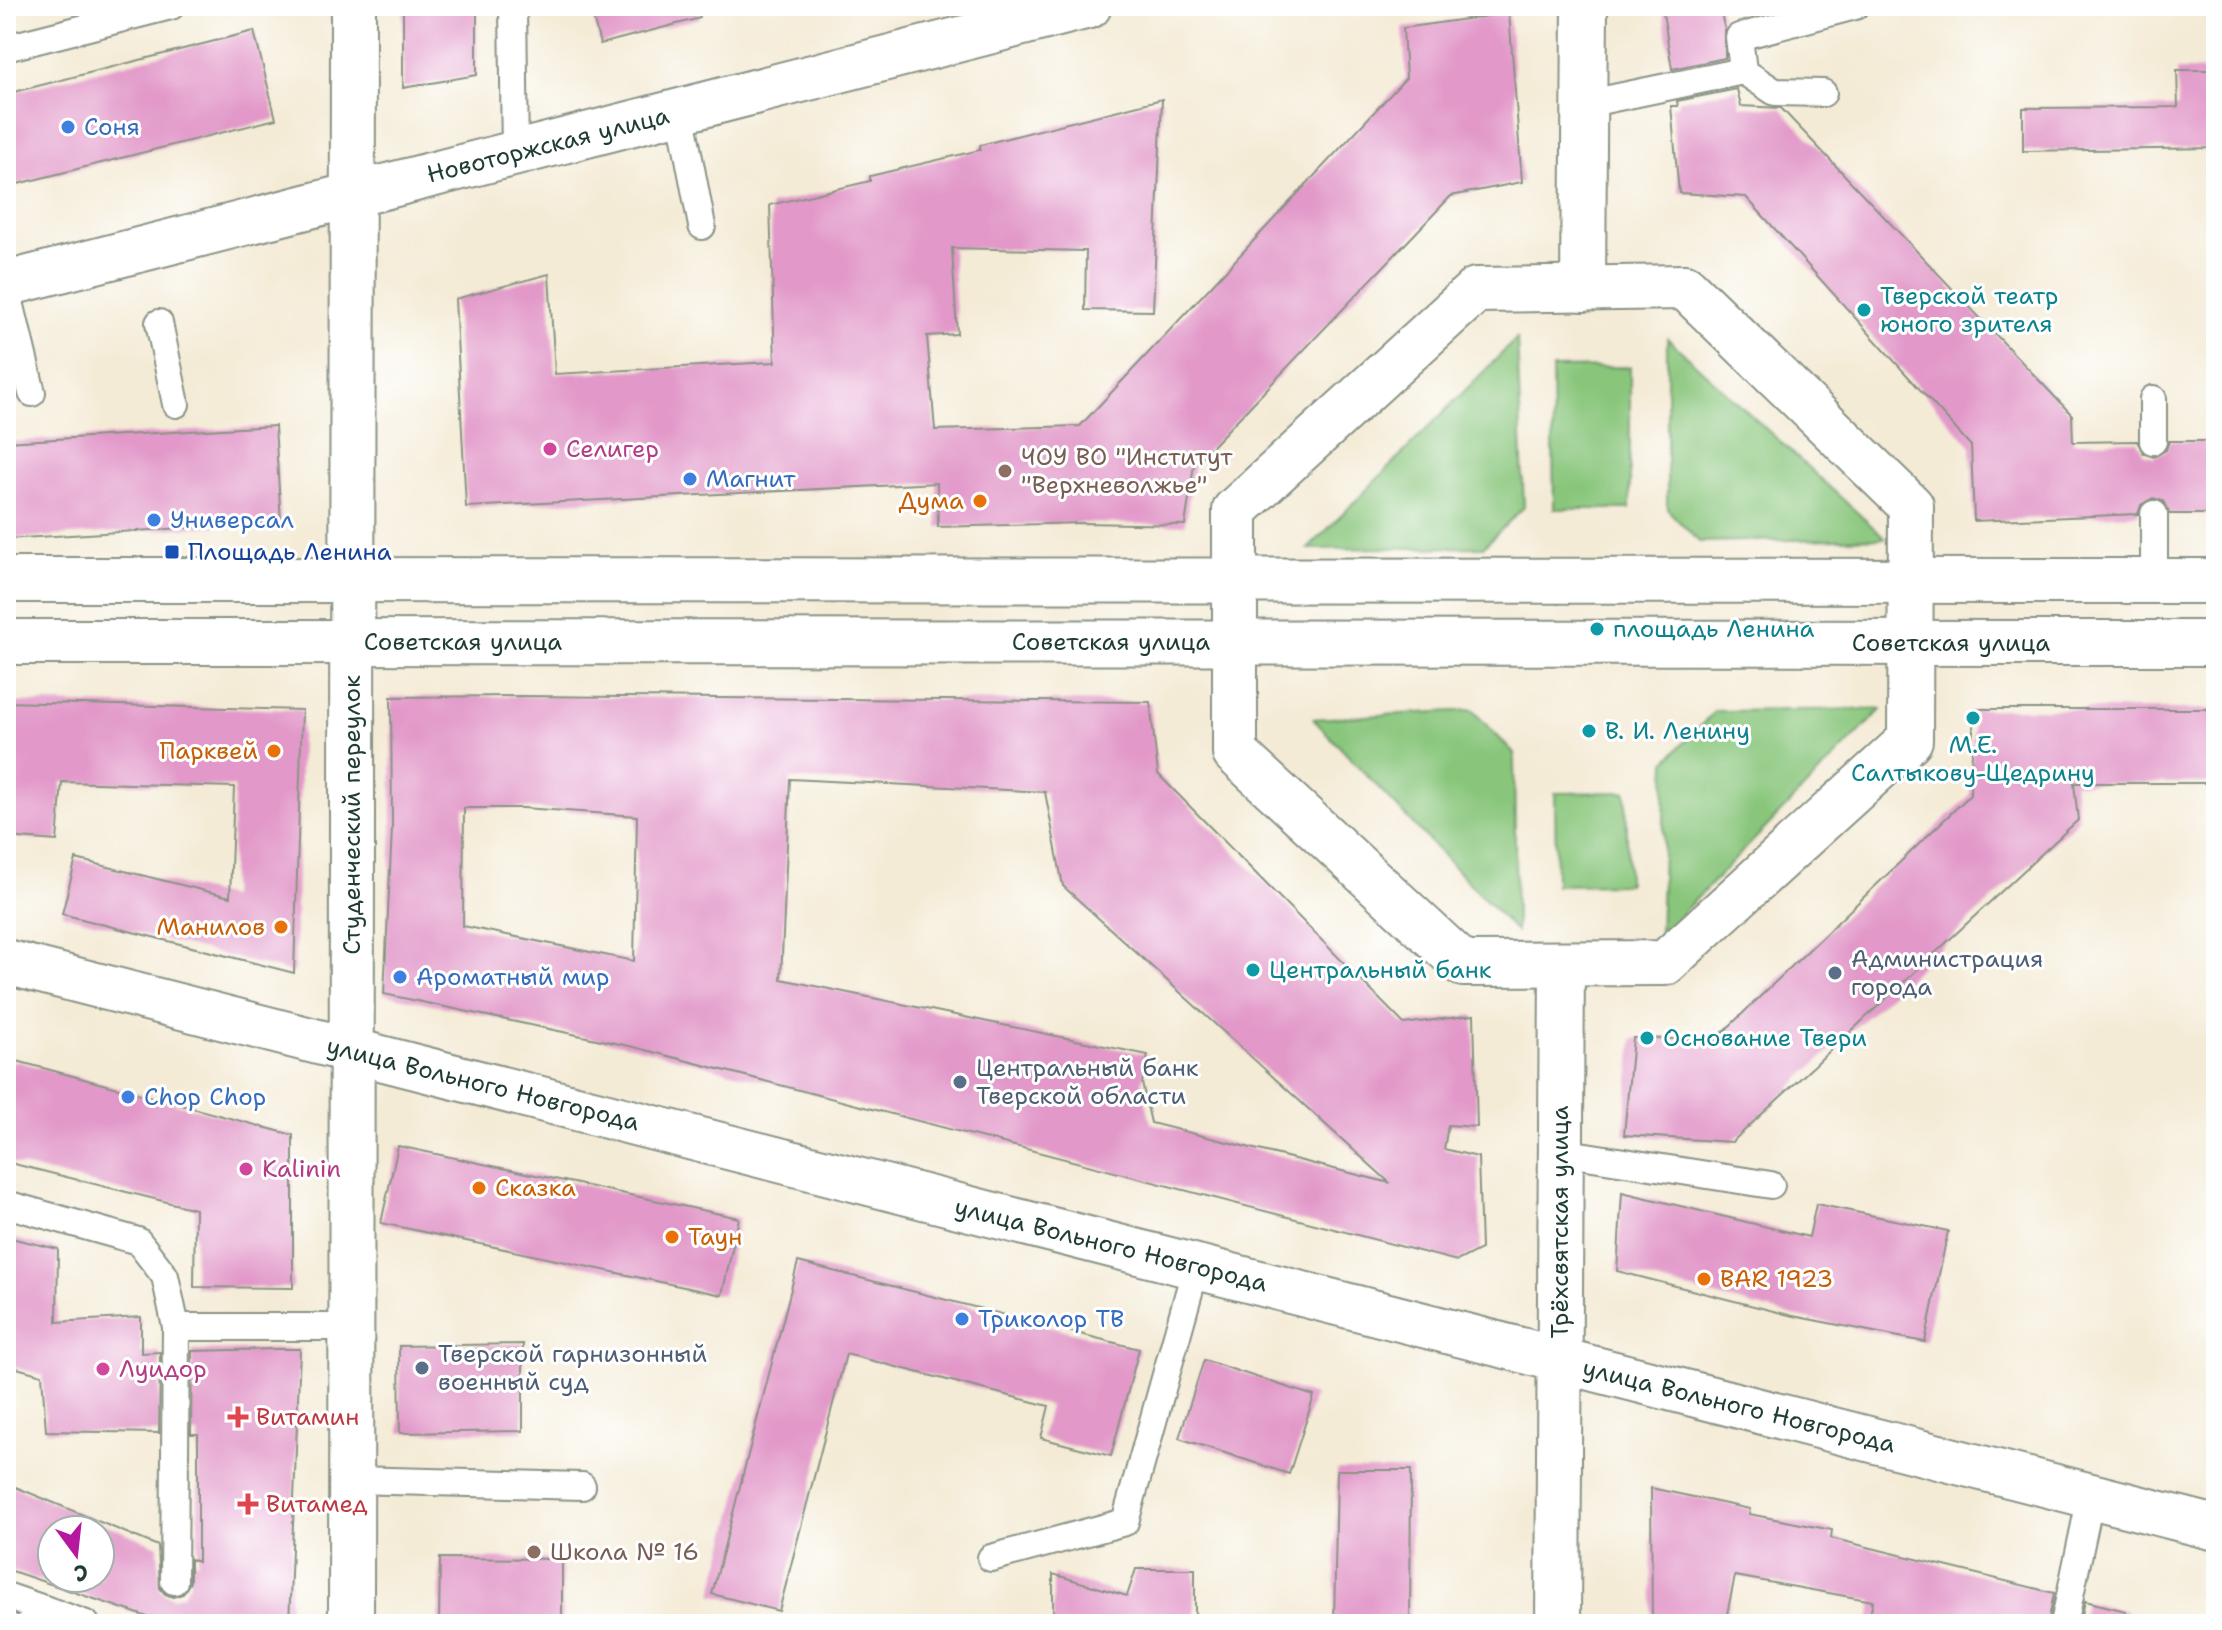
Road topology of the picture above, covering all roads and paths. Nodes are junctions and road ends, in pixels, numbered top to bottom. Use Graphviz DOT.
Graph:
graph roads {
  1 [pos="171,6"];
  2 [pos="353,6"];
  3 [pos="513,6"];
  4 [pos="1089,6"];
  5 [pos="1585,6"];
  6 [pos="1855,6"];
  7 [pos="124,12"];
  8 [pos="6,48"];
  9 [pos="1743,71"];
  10 [pos="1823,93"];
  11 [pos="1585,104"];
  12 [pos="680,111"];
  13 [pos="515,154"];
  14 [pos="352,196"];
  15 [pos="702,226"];
  16 [pos="6,284"];
  17 [pos="1583,289"];
  18 [pos="159,323"];
  19 [pos="32,393"];
  20 [pos="2153,399"];
  21 [pos="176,404"];
  22 [pos="2153,441"];
  23 [pos="2154,514"];
  24 [pos="6,580"];
  25 [pos="352,581"];
  26 [pos="1235,581"];
  27 [pos="1911,581"];
  28 [pos="2154,581"];
  29 [pos="2216,581"];
  30 [pos="6,642"];
  31 [pos="352,642"];
  32 [pos="1235,642"];
  33 [pos="1910,643"];
  34 [pos="2216,643"];
  35 [pos="1562,964"];
  36 [pos="7,966"];
  37 [pos="352,1050"];
  38 [pos="1561,1152"];
  39 [pos="1771,1185"];
  40 [pos="6,1204"];
  41 [pos="1196,1267"];
  42 [pos="176,1327"];
  43 [pos="351,1327"];
  44 [pos="1559,1360"];
  45 [pos="351,1480"];
  46 [pos="582,1486"];
  47 [pos="2091,1496"];
  48 [pos="2216,1528"];
  49 [pos="991,1558"];
  50 [pos="174,1581"];
  51 [pos="6,1596"];
  52 [pos="36,1616"];
  53 [pos="86,1624"];
  54 [pos="351,1624"];
  55 [pos="1558,1624"];
  56 [pos="2064,1624"];
  1 -- 7 [label="lane"];
  2 -- 14 [label="street, Студенческий переулок"];
  3 -- 13 [label="lane"];
  4 -- 12 [label="street, Новоторжская улица"];
  5 -- 11 [label="street"];
  6 -- 9 [label="lane"];
  7 -- 8 [label="lane"];
  9 -- 10 [label="lane"];
  9 -- 11 [label="lane"];
  11 -- 17 [label="street"];
  12 -- 13 [label="street, Новоторжская улица"];
  12 -- 15 [label="lane"];
  13 -- 14 [label="street, Новоторжская улица"];
  14 -- 16 [label="street, Новоторжская улица"];
  14 -- 25 [label="street, Студенческий переулок"];
  16 -- 19 [label="lane"];
  17 -- 26 [label="street"];
  17 -- 27 [label="street"];
  18 -- 21 [label="lane"];
  20 -- 22 [label="lane"];
  23 -- 28 [label="lane"];
  24 -- 25 [label="street"];
  25 -- 26 [label="street"];
  25 -- 31 [label="street, Студенческий переулок"];
  26 -- 27 [label="street"];
  26 -- 32 [label="street"];
  27 -- 28 [label="street"];
  27 -- 33 [label="street"];
  28 -- 29 [label="street"];
  30 -- 31 [label="street, Советская улица"];
  31 -- 32 [label="street, Советская улица"];
  31 -- 37 [label="street, Студенческий переулок"];
  32 -- 33 [label="street, Советская улица"];
  32 -- 35 [label="street"];
  33 -- 34 [label="street, Советская улица"];
  33 -- 35 [label="street"];
  35 -- 38 [label="street, Трёхсвятская улица"];
  36 -- 37 [label="street, улица Вольного Новгорода"];
  37 -- 41 [label="street, улица Вольного Новгорода"];
  37 -- 43 [label="street, Студенческий переулок"];
  38 -- 39 [label="lane"];
  38 -- 44 [label="street, Трёхсвятская улица"];
  40 -- 42 [label="lane"];
  41 -- 44 [label="street, улица Вольного Новгорода"];
  41 -- 49 [label="lane"];
  42 -- 43 [label="lane"];
  42 -- 50 [label="lane"];
  43 -- 45 [label="street, Студенческий переулок"];
  44 -- 47 [label="street, улица Вольного Новгорода"];
  44 -- 55 [label="street, Трёхсвятская улица"];
  45 -- 46 [label="lane"];
  45 -- 54 [label="street, Студенческий переулок"];
  47 -- 48 [label="street, улица Вольного Новгорода"];
  47 -- 56 [label="lane"];
  51 -- 52 [label="lane"];
  52 -- 53 [label="lane"];
}
